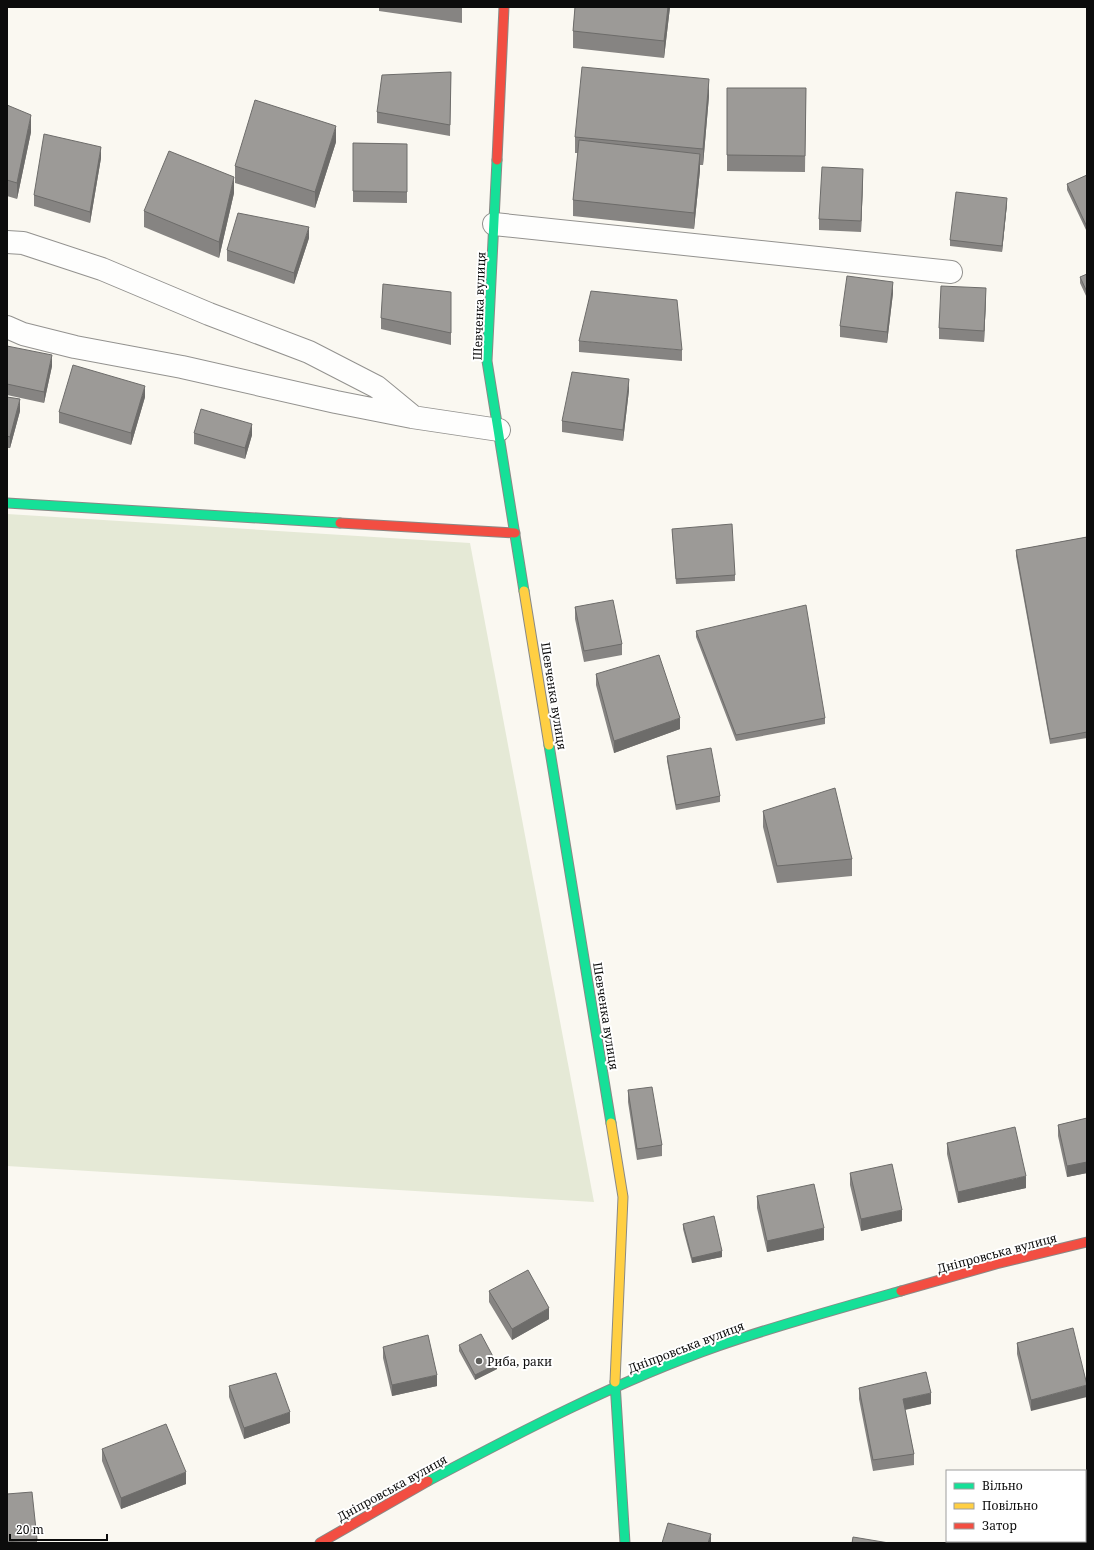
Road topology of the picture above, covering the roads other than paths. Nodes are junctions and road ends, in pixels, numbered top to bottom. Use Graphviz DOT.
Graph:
graph roads {
  1 [pos="504,7"];
  2 [pos="494,224"];
  3 [pos="7,242"];
  4 [pos="951,272"];
  5 [pos="7,327"];
  6 [pos="412,417"];
  7 [pos="499,430"];
  8 [pos="7,503"];
  9 [pos="516,533"];
  10 [pos="1087,1242"];
  11 [pos="615,1387"];
  12 [pos="320,1543"];
  13 [pos="625,1543"];
  1 -- 2 [label="main road, Шевченка вулиця"];
  2 -- 4 [label="street"];
  2 -- 7 [label="main road, Шевченка вулиця"];
  3 -- 6 [label="street"];
  5 -- 6 [label="street"];
  6 -- 7 [label="street"];
  7 -- 9 [label="main road, Шевченка вулиця"];
  8 -- 9 [label="main road"];
  9 -- 11 [label="main road, Шевченка вулиця"];
  10 -- 11 [label="main road, Дніпровська вулиця"];
  11 -- 12 [label="main road, Дніпровська вулиця"];
  11 -- 13 [label="main road, Шевченка вулиця"];
}
